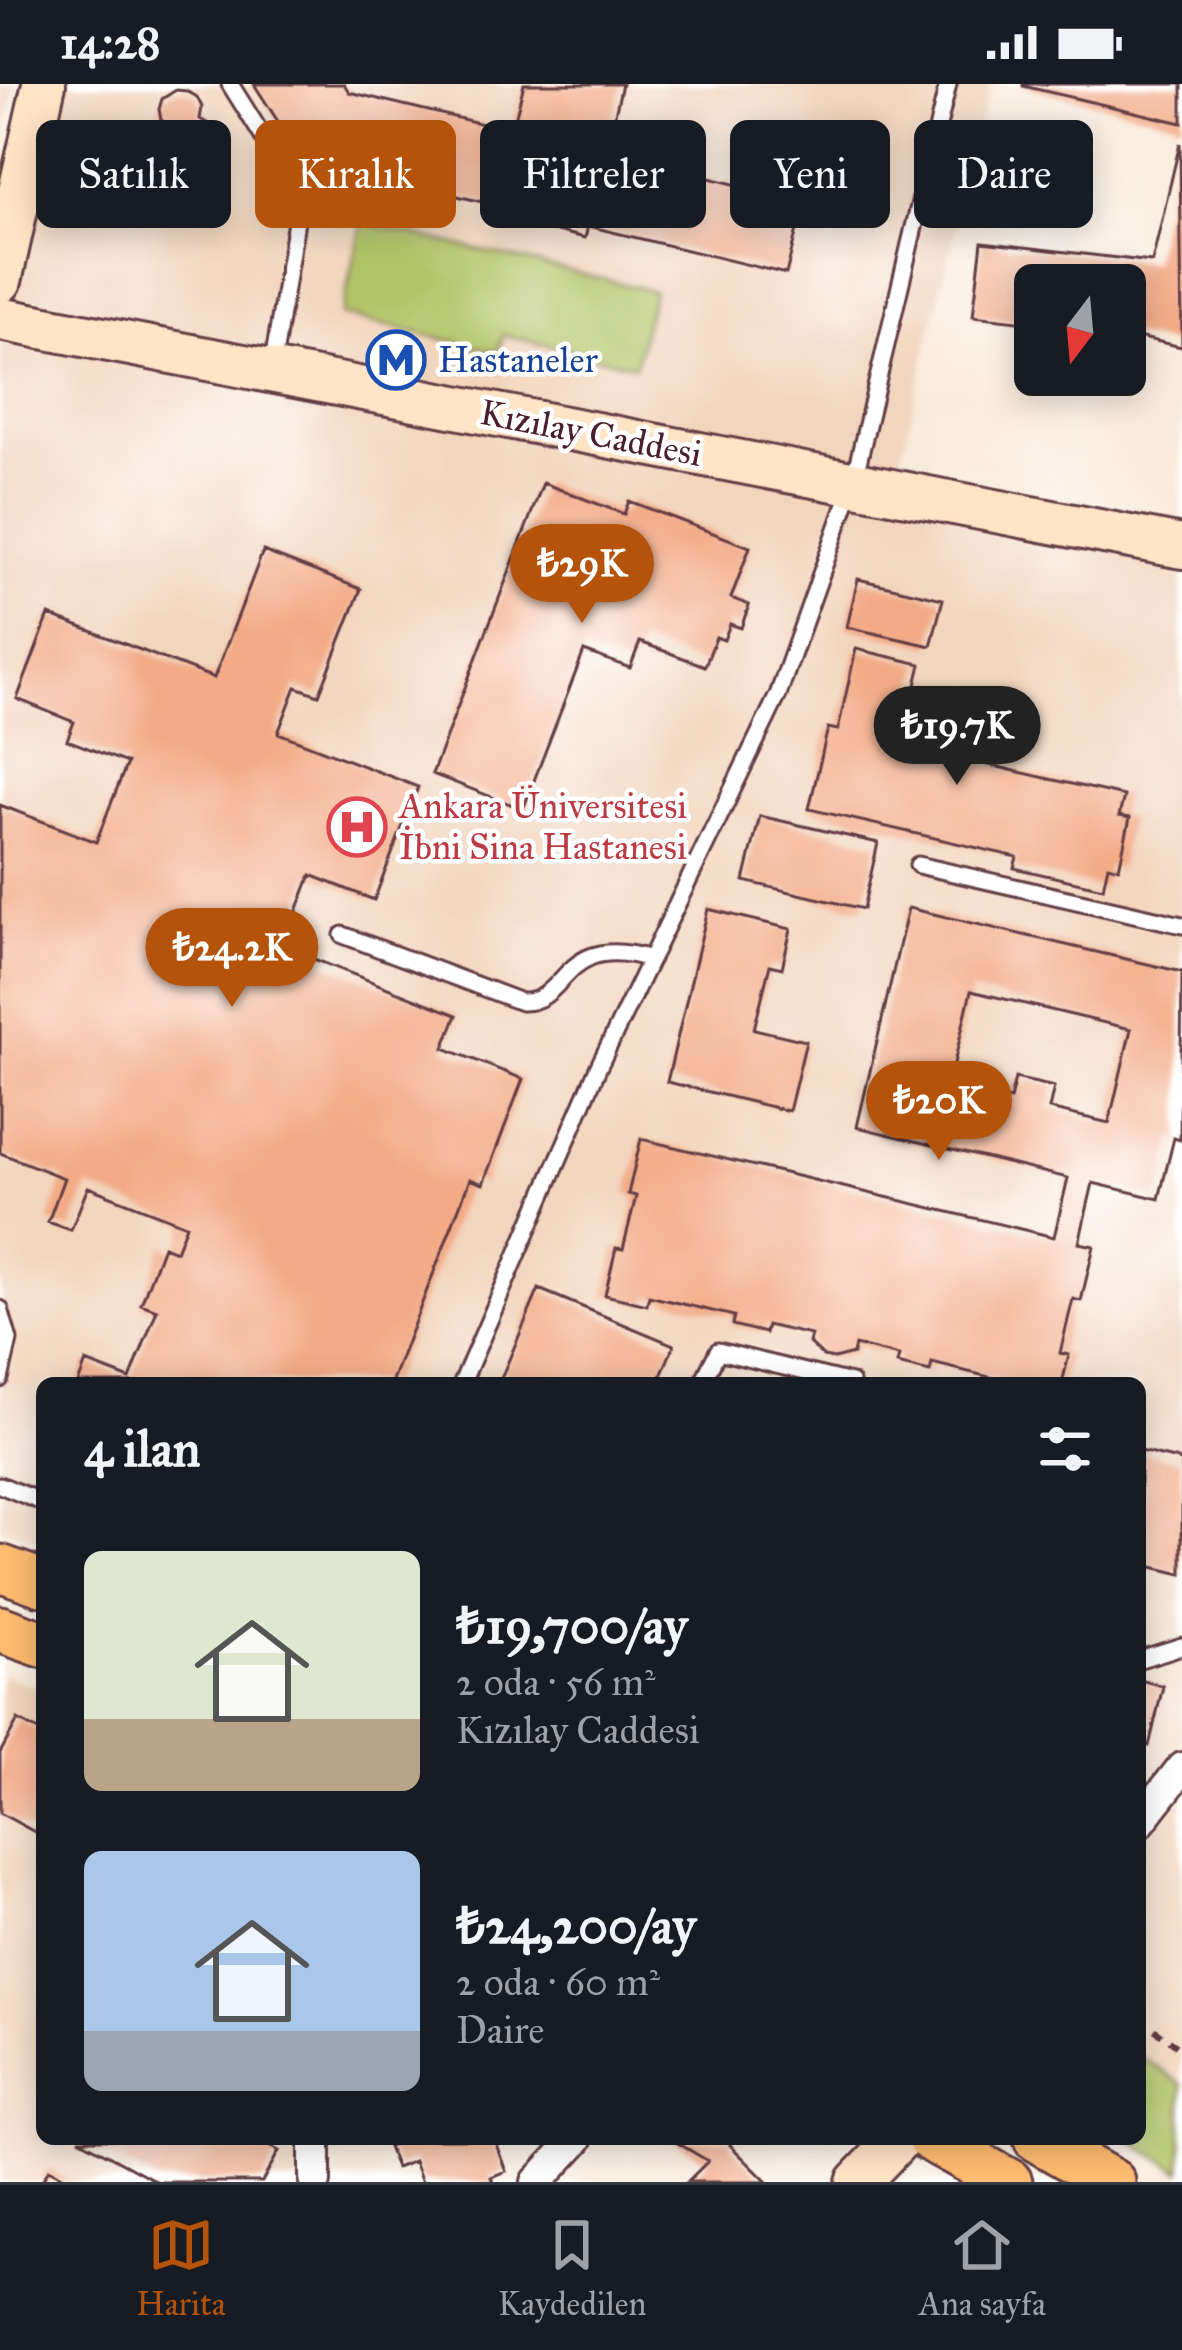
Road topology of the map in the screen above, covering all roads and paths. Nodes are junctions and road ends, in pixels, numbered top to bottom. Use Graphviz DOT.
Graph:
graph roads {
  1 [pos="17,84"];
  2 [pos="44,84"];
  3 [pos="230,84"];
  4 [pos="948,84"];
  5 [pos="0,151"];
  6 [pos="0,281"];
  7 [pos="0,320"];
  8 [pos="272,372"];
  9 [pos="853,484"];
  10 [pos="1182,547"];
  11 [pos="918,865"];
  12 [pos="1182,926"];
  13 [pos="343,935"];
  14 [pos="651,959"];
  15 [pos="0,1310"];
  16 [pos="465,1377"];
  17 [pos="704,1377"];
  18 [pos="827,1377"];
  19 [pos="0,1379"];
  20 [pos="0,1485"];
  21 [pos="36,1500"];
  22 [pos="0,1568"];
  23 [pos="36,1581"];
  24 [pos="0,1629"];
  25 [pos="36,1642"];
  26 [pos="1182,1646"];
  27 [pos="1146,1657"];
  28 [pos="1182,1768"];
  29 [pos="1146,1814"];
  30 [pos="1146,2024"];
  31 [pos="1182,2049"];
  32 [pos="316,2145"];
  33 [pos="571,2145"];
  34 [pos="893,2145"];
  35 [pos="942,2145"];
  36 [pos="1047,2145"];
  37 [pos="315,2182"];
  38 [pos="537,2182"];
  39 [pos="858,2182"];
  40 [pos="1009,2182"];
  41 [pos="1112,2182"];
  1 -- 5 [label="street"];
  2 -- 6 [label="street"];
  3 -- 8 [label="lane"];
  4 -- 9 [label="lane"];
  7 -- 8 [label="street, Kızılay Caddesi"];
  8 -- 9 [label="street, Kızılay Caddesi"];
  9 -- 10 [label="street, Kızılay Caddesi"];
  9 -- 14 [label="lane"];
  11 -- 12 [label="lane"];
  13 -- 14 [label="lane"];
  14 -- 16 [label="lane"];
  15 -- 19 [label="lane"];
  17 -- 18 [label="lane"];
  20 -- 21 [label="lane"];
  22 -- 23 [label="main road"];
  24 -- 25 [label="main road"];
  26 -- 27 [label="lane"];
  28 -- 29 [label="street"];
  30 -- 31 [label="path"];
  32 -- 37 [label="street"];
  33 -- 38 [label="street"];
  34 -- 39 [label="street"];
  35 -- 40 [label="main road"];
  36 -- 41 [label="main road"];
}
